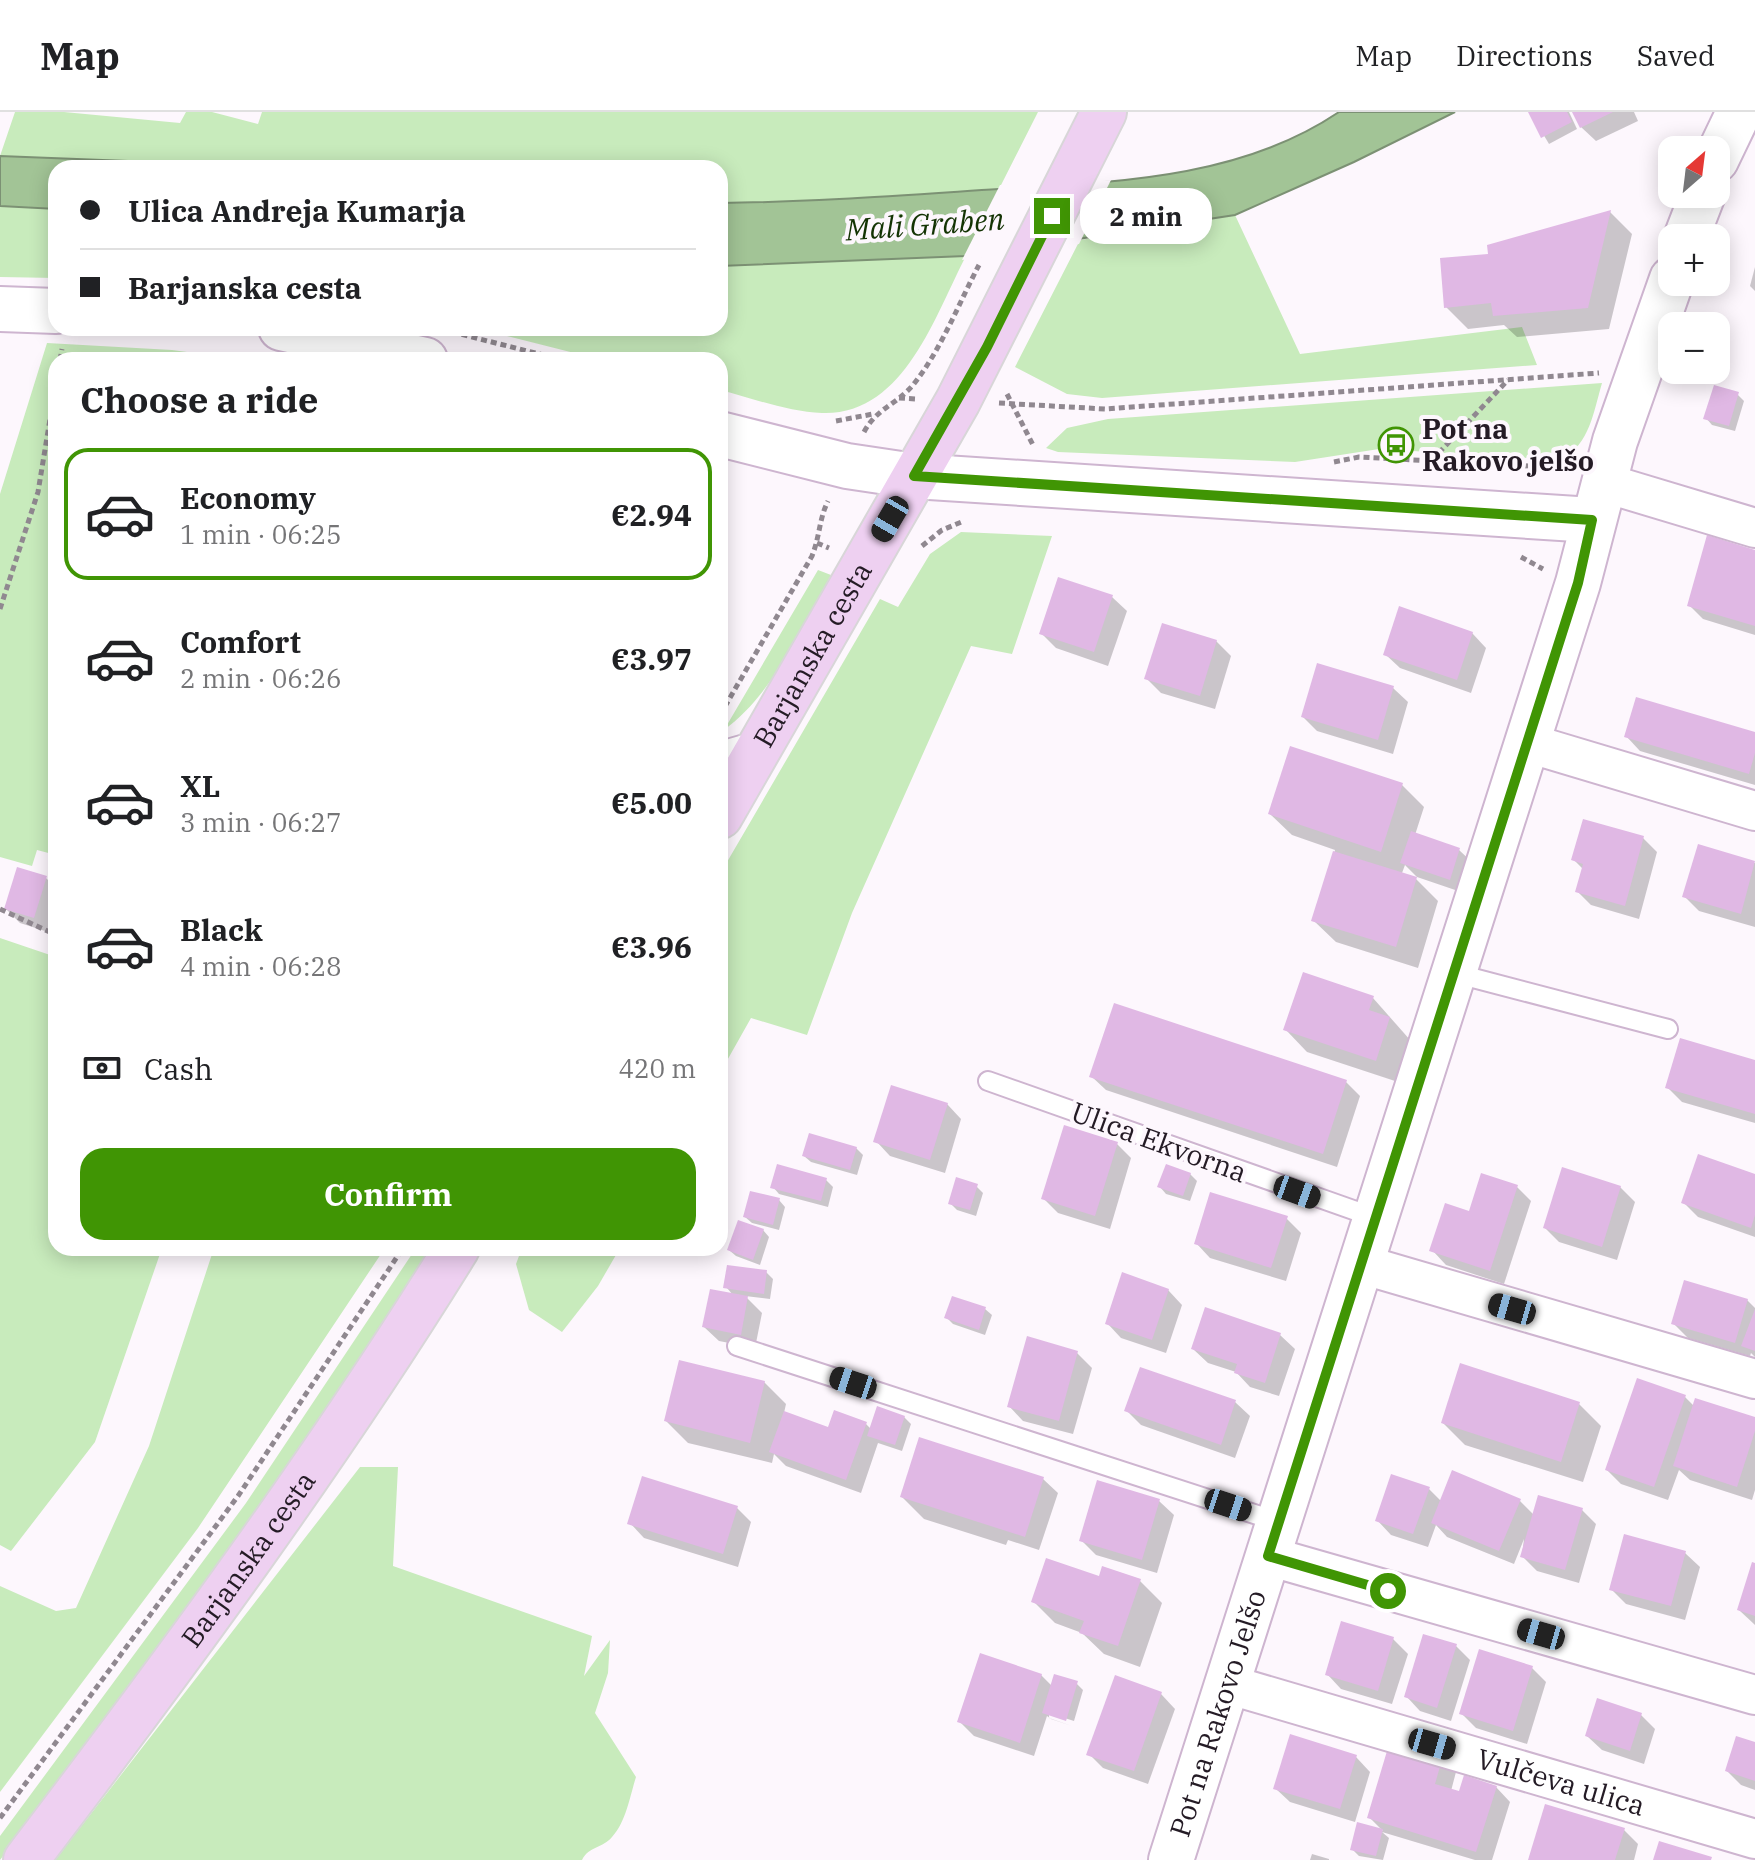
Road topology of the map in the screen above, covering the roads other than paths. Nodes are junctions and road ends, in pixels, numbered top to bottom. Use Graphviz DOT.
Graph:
graph roads {
  1 [pos="1104,112"];
  2 [pos="1739,112"];
  3 [pos="1728,136"];
  4 [pos="1666,296"];
  5 [pos="0,309"];
  6 [pos="48,311"];
  7 [pos="317,336"];
  8 [pos="389,352"];
  9 [pos="728,436"];
  10 [pos="914,476"];
  11 [pos="1597,501"];
  12 [pos="1755,528"];
  13 [pos="765,738"];
  14 [pos="1528,743"];
  15 [pos="728,749"];
  16 [pos="728,802"];
  17 [pos="1755,811"];
  18 [pos="1454,973"];
  19 [pos="1668,1029"];
  20 [pos="988,1081"];
  21 [pos="1376,1218"];
  22 [pos="452,1256"];
  23 [pos="1361,1264"];
  24 [pos="737,1346"];
  25 [pos="1755,1379"];
  26 [pos="1274,1539"];
  27 [pos="1227,1684"];
  28 [pos="1755,1695"];
  29 [pos="1755,1839"];
  30 [pos="26,1860"];
  31 [pos="1171,1860"];
  1 -- 10 [label="main road, Barjanska cesta"];
  2 -- 3 [label="street"];
  4 -- 11 [label="street, Pot na Rakovo Jelšo"];
  5 -- 6 [label="street"];
  7 -- 8 [label="street"];
  9 -- 10 [label="street"];
  10 -- 11 [label="street"];
  10 -- 13 [label="main road, Barjanska cesta"];
  11 -- 12 [label="street"];
  11 -- 14 [label="street, Pot na Rakovo Jelšo"];
  13 -- 15 [label="lane"];
  13 -- 16 [label="main road, Barjanska cesta"];
  14 -- 17 [label="street"];
  14 -- 18 [label="street, Pot na Rakovo Jelšo"];
  18 -- 19 [label="lane"];
  18 -- 21 [label="street, Pot na Rakovo Jelšo"];
  20 -- 21 [label="lane, Ulica Ekvorna"];
  21 -- 23 [label="street, Pot na Rakovo Jelšo"];
  22 -- 30 [label="main road, Barjanska cesta"];
  23 -- 25 [label="street"];
  23 -- 26 [label="street, Pot na Rakovo Jelšo"];
  24 -- 26 [label="lane"];
  26 -- 27 [label="street, Pot na Rakovo Jelšo"];
  26 -- 28 [label="street"];
  27 -- 29 [label="street, Vulčeva ulica"];
  27 -- 31 [label="street, Pot na Rakovo Jelšo"];
}
